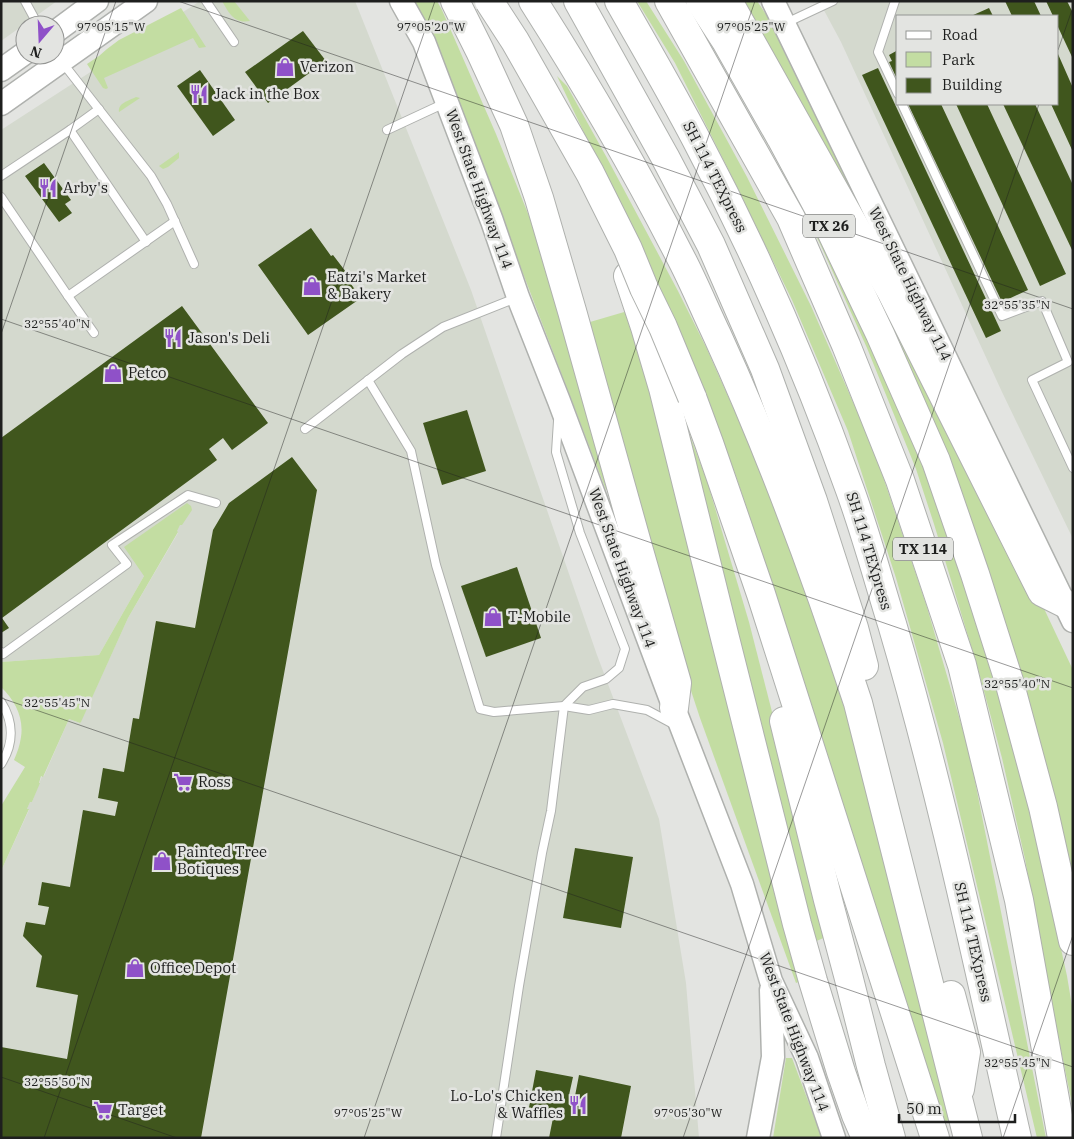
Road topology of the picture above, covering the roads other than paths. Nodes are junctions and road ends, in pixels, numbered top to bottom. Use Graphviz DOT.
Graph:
graph roads {
  1 [pos="24,1"];
  2 [pos="96,1"];
  3 [pos="146,1"];
  4 [pos="206,1"];
  5 [pos="401,1"];
  6 [pos="455,1"];
  7 [pos="489,1"];
  8 [pos="504,1"];
  9 [pos="533,1"];
  10 [pos="578,1"];
  11 [pos="620,1"];
  12 [pos="669,1"];
  13 [pos="700,1"];
  14 [pos="728,1"];
  15 [pos="773,1"];
  16 [pos="833,1"];
  17 [pos="895,1"];
  18 [pos="32,15"];
  19 [pos="65,24"];
  20 [pos="784,24"];
  21 [pos="234,42"];
  22 [pos="65,53"];
  23 [pos="15,60"];
  24 [pos="48,65"];
  25 [pos="64,65"];
  26 [pos="1,70"];
  27 [pos="896,90"];
  28 [pos="447,102"];
  29 [pos="1,104"];
  30 [pos="902,105"];
  31 [pos="99,109"];
  32 [pos="70,130"];
  33 [pos="387,130"];
  34 [pos="1,176"];
  35 [pos="1,197"];
  36 [pos="175,221"];
  37 [pos="146,242"];
  38 [pos="194,264"];
  39 [pos="68,296"];
  40 [pos="518,297"];
  41 [pos="94,333"];
  42 [pos="1070,361"];
  43 [pos="368,380"];
  44 [pos="560,401"];
  45 [pos="305,429"];
  46 [pos="1073,468"];
  47 [pos="216,503"];
  48 [pos="1068,612"];
  49 [pos="770,625"];
  50 [pos="1,652"];
  51 [pos="1,702"];
  52 [pos="564,706"];
  53 [pos="678,719"];
  54 [pos="1,764"];
  55 [pos="1073,941"];
  56 [pos="771,981"];
  57 [pos="958,1098"];
  58 [pos="496,1138"];
  59 [pos="758,1138"];
  60 [pos="834,1138"];
  61 [pos="866,1138"];
  62 [pos="891,1138"];
  63 [pos="935,1138"];
  64 [pos="968,1138"];
  65 [pos="1017,1138"];
  66 [pos="1062,1138"];
  1 -- 18 [label="lane"];
  2 -- 19 [label="main road"];
  3 -- 22 [label="main road"];
  4 -- 21 [label="lane"];
  5 -- 28 [label="main road, West State Highway 114"];
  6 -- 53 [label="highway"];
  7 -- 49 [label="highway, bridge"];
  8 -- 61 [label="highway"];
  9 -- 57 [label="highway"];
  10 -- 57 [label="highway"];
  11 -- 65 [label="highway, SH 114 TEXpress"];
  12 -- 66 [label="highway, TX 114"];
  13 -- 55 [label="highway, TX 26"];
  14 -- 48 [label="highway"];
  15 -- 20 [label="main road, West State Highway 114"];
  16 -- 20 [label="lane"];
  17 -- 27 [label="lane"];
  20 -- 48 [label="main road, West State Highway 114"];
  23 -- 26 [label="main road"];
  24 -- 29 [label="main road"];
  25 -- 31 [label="lane"];
  28 -- 33 [label="lane"];
  28 -- 40 [label="main road, West State Highway 114"];
  30 -- 42 [label="lane"];
  31 -- 32 [label="lane"];
  31 -- 36 [label="lane"];
  32 -- 34 [label="lane"];
  32 -- 37 [label="lane"];
  35 -- 39 [label="lane"];
  36 -- 37 [label="lane"];
  36 -- 38 [label="lane"];
  37 -- 39 [label="lane"];
  39 -- 41 [label="lane"];
  40 -- 43 [label="lane"];
  40 -- 44 [label="main road, West State Highway 114"];
  42 -- 46 [label="lane"];
  43 -- 45 [label="lane"];
  43 -- 52 [label="lane"];
  44 -- 52 [label="lane"];
  44 -- 53 [label="main road, West State Highway 114"];
  47 -- 50 [label="lane"];
  49 -- 62 [label="highway"];
  49 -- 63 [label="highway"];
  51 -- 54 [label="lane"];
  52 -- 53 [label="lane"];
  52 -- 58 [label="lane"];
  53 -- 56 [label="main road, West State Highway 114"];
  56 -- 59 [label="main road"];
  56 -- 60 [label="main road, West State Highway 114"];
  57 -- 64 [label="highway"];
}
